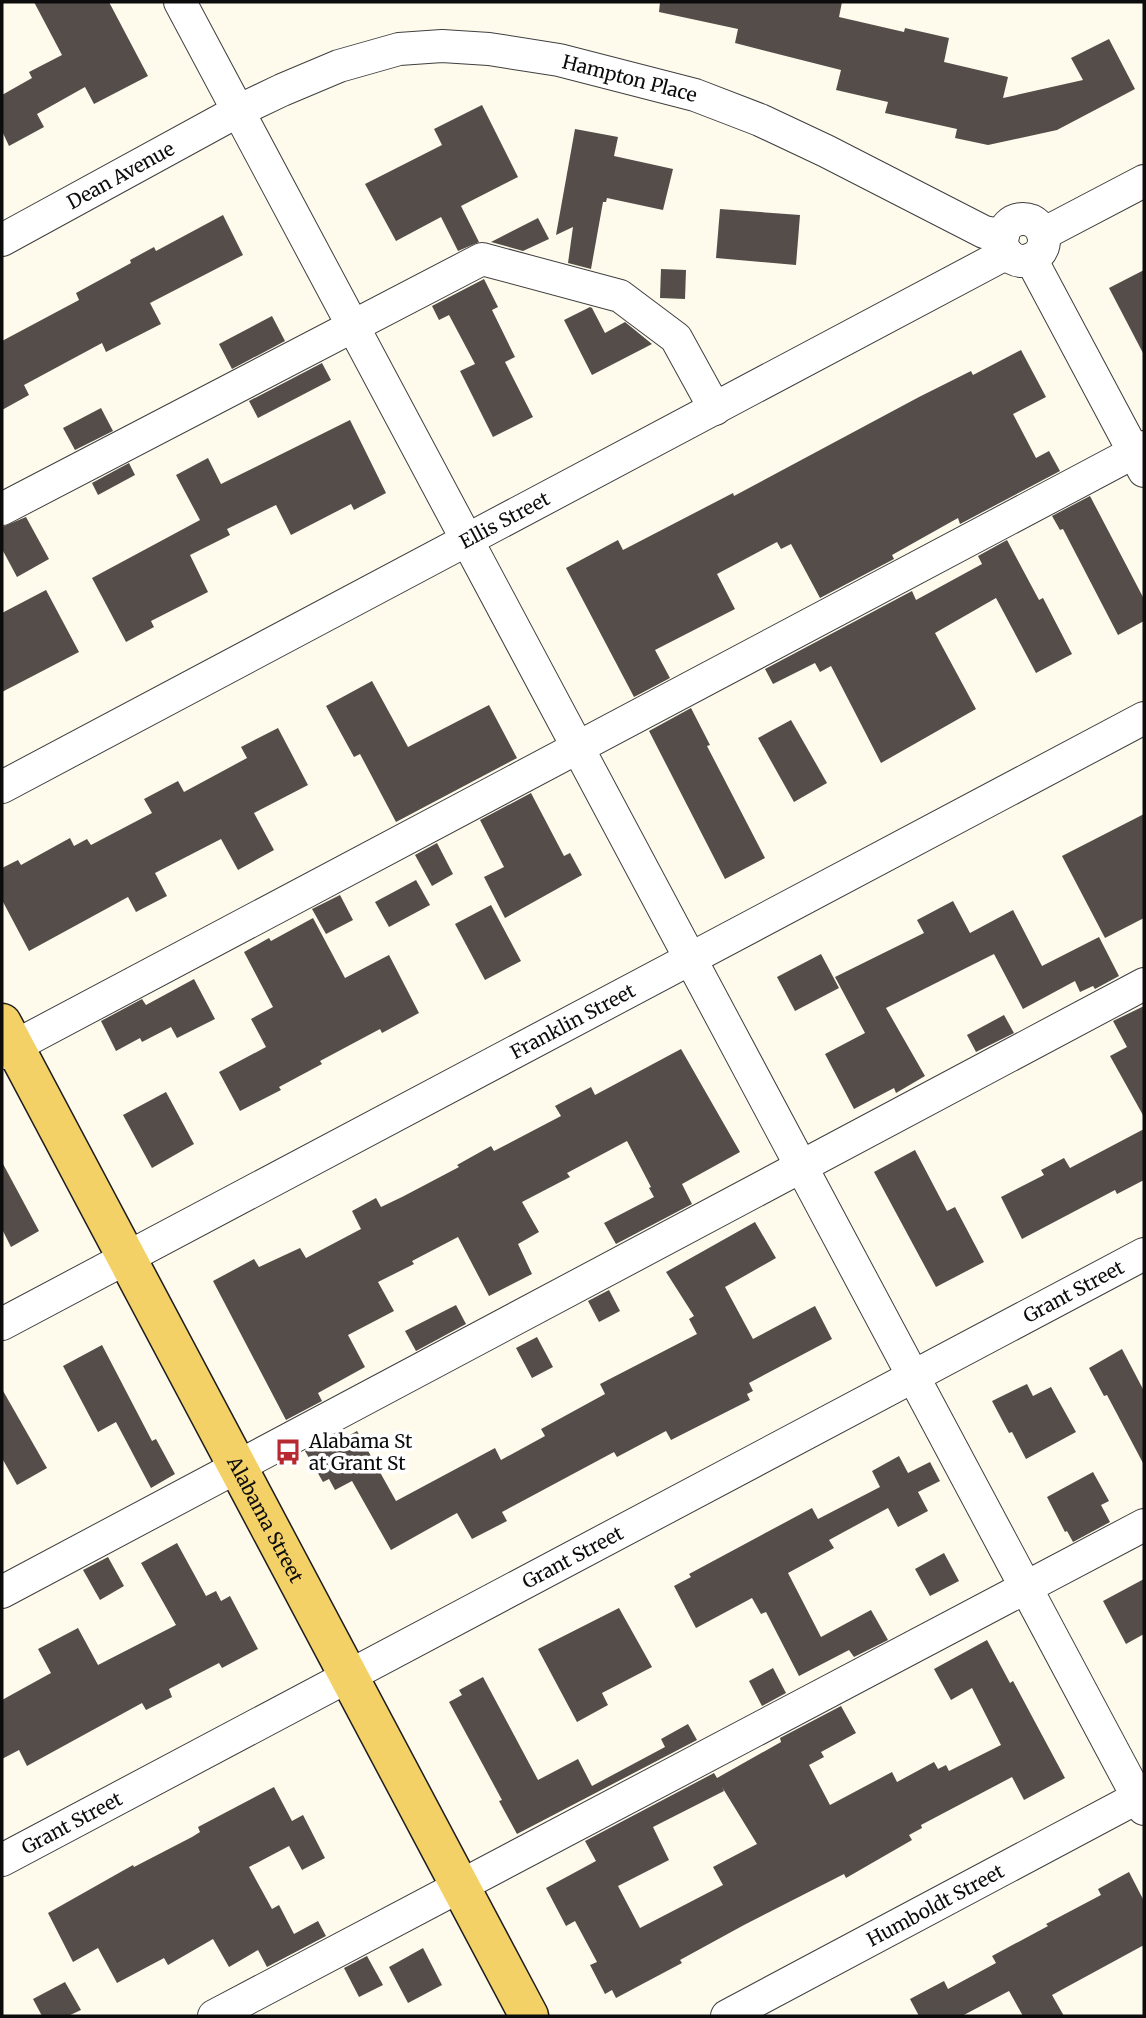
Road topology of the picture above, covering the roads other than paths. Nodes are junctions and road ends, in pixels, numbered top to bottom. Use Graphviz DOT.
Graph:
graph roads {
  1 [pos="180,2"];
  2 [pos="238,111"];
  3 [pos="1144,181"];
  4 [pos="2,240"];
  5 [pos="1021,246"];
  6 [pos="353,326"];
  7 [pos="715,409"];
  8 [pos="1141,457"];
  9 [pos="2,509"];
  10 [pos="467,540"];
  11 [pos="1144,718"];
  12 [pos="578,748"];
  13 [pos="2,787"];
  14 [pos="691,959"];
  15 [pos="1144,984"];
  16 [pos="6,1041"];
  17 [pos="802,1166"];
  18 [pos="1144,1254"];
  19 [pos="127,1258"];
  20 [pos="2,1324"];
  21 [pos="913,1376"];
  22 [pos="237,1467"];
  23 [pos="1144,1525"];
  24 [pos="1026,1587"];
  25 [pos="2,1592"];
  26 [pos="348,1676"];
  27 [pos="1142,1800"];
  28 [pos="2,1860"];
  29 [pos="460,1886"];
  30 [pos="214,2016"];
  31 [pos="529,2016"];
  32 [pos="727,2016"];
  1 -- 2 [label="street"];
  2 -- 4 [label="street, Dean Avenue"];
  2 -- 5 [label="street, Hampton Place"];
  2 -- 6 [label="street"];
  3 -- 5 [label="street, Ellis Street"];
  5 -- 7 [label="street, Ellis Street"];
  5 -- 8 [label="street"];
  6 -- 7 [label="street"];
  6 -- 9 [label="street"];
  6 -- 10 [label="street"];
  7 -- 10 [label="street, Ellis Street"];
  8 -- 12 [label="street"];
  10 -- 12 [label="street"];
  10 -- 13 [label="street, Ellis Street"];
  11 -- 14 [label="street, Franklin Street"];
  12 -- 14 [label="street"];
  12 -- 16 [label="street"];
  14 -- 17 [label="street"];
  14 -- 19 [label="street, Franklin Street"];
  15 -- 17 [label="street"];
  16 -- 19 [label="main road, Alabama Street"];
  17 -- 21 [label="street"];
  17 -- 22 [label="street"];
  18 -- 21 [label="street, Grant Street"];
  19 -- 20 [label="street, Franklin Street"];
  19 -- 22 [label="main road, Alabama Street"];
  21 -- 24 [label="street"];
  21 -- 26 [label="street, Grant Street"];
  22 -- 25 [label="street"];
  22 -- 26 [label="main road, Alabama Street"];
  23 -- 24 [label="street"];
  24 -- 27 [label="street"];
  24 -- 29 [label="street"];
  26 -- 28 [label="street, Grant Street"];
  26 -- 29 [label="main road, Alabama Street"];
  27 -- 32 [label="street, Humboldt Street"];
  29 -- 30 [label="street"];
  29 -- 31 [label="main road, Alabama Street"];
}
